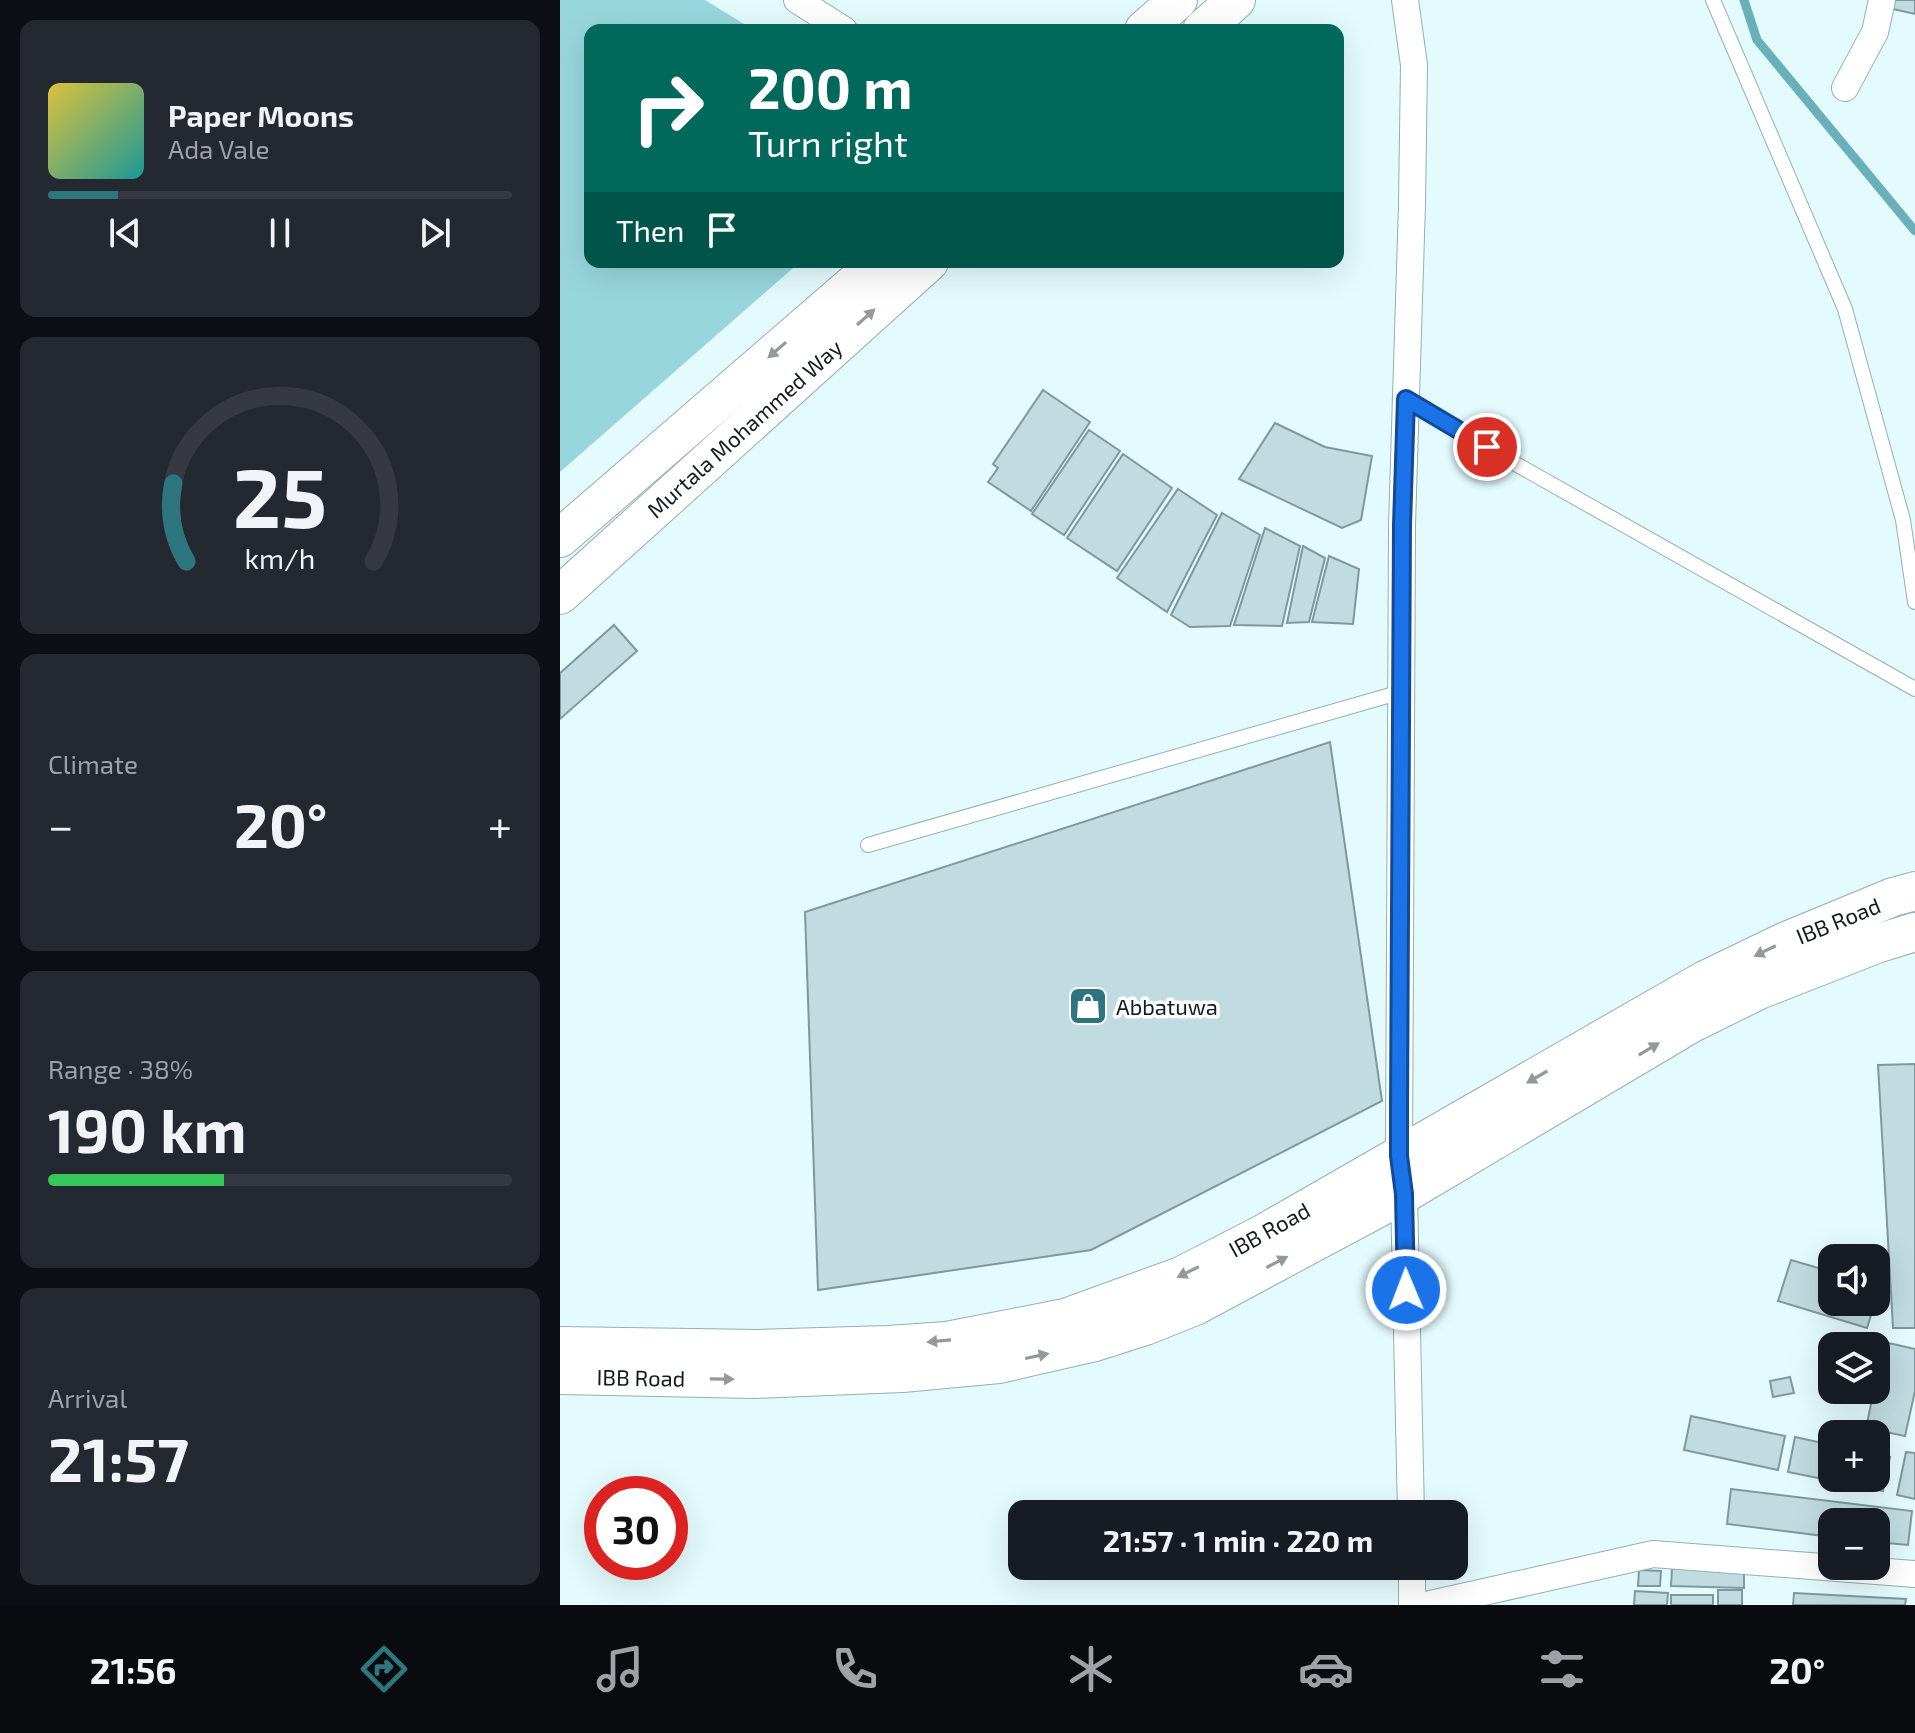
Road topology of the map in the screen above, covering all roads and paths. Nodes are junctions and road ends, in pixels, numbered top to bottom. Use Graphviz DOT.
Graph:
graph roads {
  1 [pos="797,0"];
  2 [pos="1178,0"];
  3 [pos="1236,0"];
  4 [pos="1405,0"];
  5 [pos="1713,0"];
  6 [pos="1882,0"];
  7 [pos="835,24"];
  8 [pos="1151,24"];
  9 [pos="1209,24"];
  10 [pos="1845,88"];
  11 [pos="872,268"];
  12 [pos="922,268"];
  13 [pos="1406,399"];
  14 [pos="594,508"];
  15 [pos="560,538"];
  16 [pos="622,540"];
  17 [pos="560,595"];
  18 [pos="1915,602"];
  19 [pos="1915,689"];
  20 [pos="1401,692"];
  21 [pos="868,845"];
  22 [pos="1915,891"];
  23 [pos="1915,932"];
  24 [pos="1399,1156"];
  25 [pos="1404,1194"];
  26 [pos="560,1346"];
  27 [pos="560,1375"];
  28 [pos="1411,1500"];
  29 [pos="1915,1574"];
  30 [pos="1412,1580"];
  31 [pos="1412,1605"];
  32 [pos="1426,1605"];
  1 -- 7 [label="street"];
  2 -- 8 [label="main road"];
  3 -- 9 [label="main road"];
  4 -- 13 [label="street"];
  5 -- 18 [label="lane"];
  6 -- 10 [label="street"];
  11 -- 14 [label="main road, Murtala Mohammed Way, one-way"];
  16 -- 12 [label="main road, Murtala Mohammed Way, one-way"];
  13 -- 19 [label="lane"];
  13 -- 20 [label="street"];
  14 -- 15 [label="main road, Murtala Mohammed Way"];
  14 -- 16 [label="main road"];
  16 -- 17 [label="main road, Murtala Mohammed Way"];
  20 -- 21 [label="lane"];
  20 -- 24 [label="street"];
  22 -- 24 [label="main road, IBB Road, one-way"];
  25 -- 23 [label="main road, IBB Road, one-way"];
  24 -- 25 [label="street"];
  24 -- 26 [label="main road, IBB Road, one-way"];
  27 -- 25 [label="main road, IBB Road, one-way"];
  25 -- 28 [label="street"];
  29 -- 32 [label="street"];
  30 -- 31 [label="street"];
}
